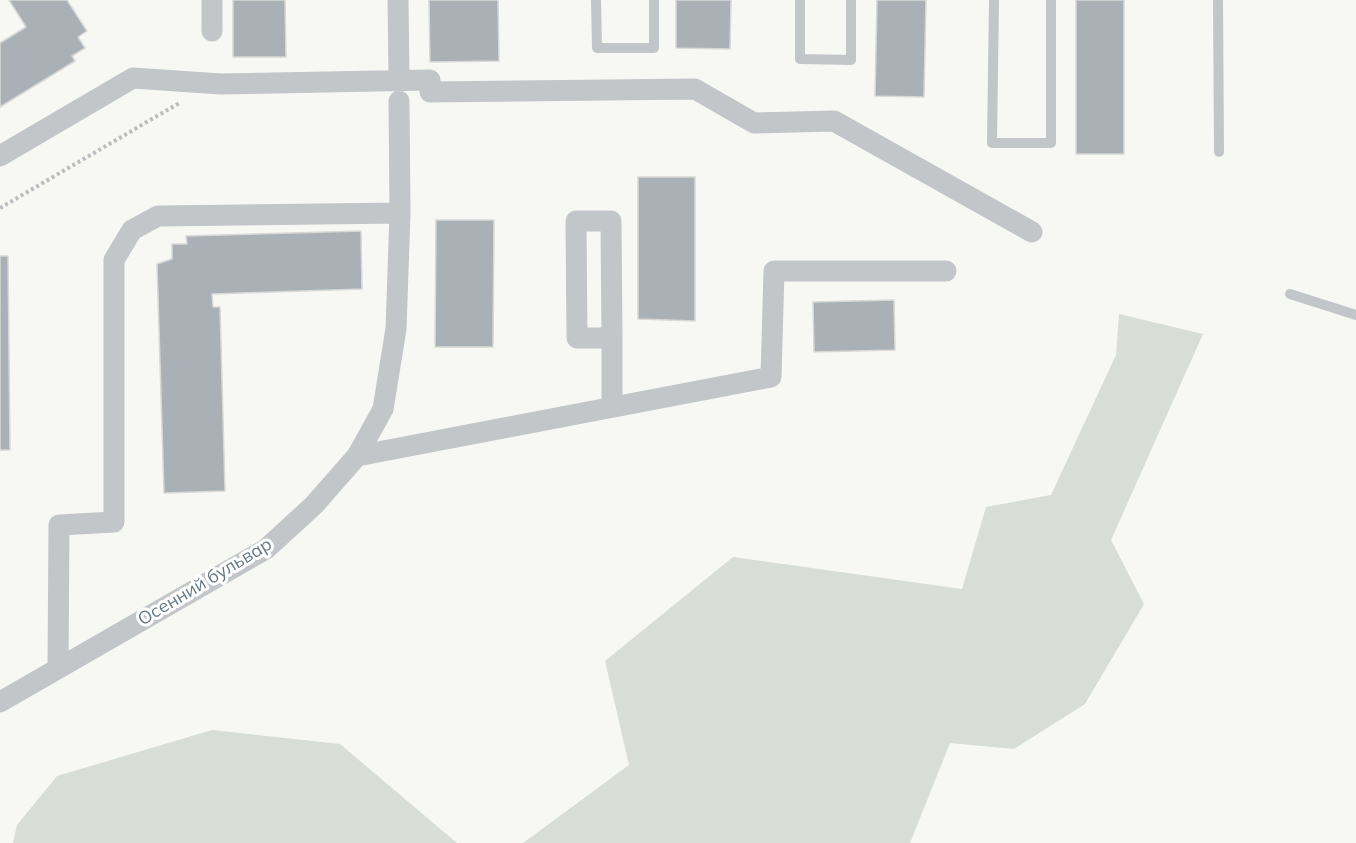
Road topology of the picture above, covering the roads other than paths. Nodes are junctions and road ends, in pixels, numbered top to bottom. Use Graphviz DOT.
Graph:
graph roads {
  1 [pos="212,0"];
  2 [pos="398,0"];
  3 [pos="596,0"];
  4 [pos="654,0"];
  5 [pos="800,0"];
  6 [pos="851,0"];
  7 [pos="994,0"];
  8 [pos="1051,0"];
  9 [pos="1218,0"];
  10 [pos="212,32"];
  11 [pos="399,76"];
  12 [pos="399,101"];
  13 [pos="1220,152"];
  14 [pos="0,156"];
  15 [pos="400,213"];
  16 [pos="1032,232"];
  17 [pos="946,271"];
  18 [pos="1290,294"];
  19 [pos="1356,315"];
  20 [pos="612,338"];
  21 [pos="612,407"];
  22 [pos="357,456"];
  23 [pos="58,668"];
  24 [pos="0,702"];
  1 -- 10 [label="street"];
  2 -- 11 [label="street"];
  3 -- 4 [label="lane"];
  5 -- 6 [label="lane"];
  7 -- 8 [label="lane"];
  9 -- 13 [label="lane"];
  12 -- 15 [label="street, Осенний бульвар"];
  14 -- 16 [label="street"];
  15 -- 22 [label="street, Осенний бульвар"];
  15 -- 23 [label="street"];
  17 -- 21 [label="street"];
  18 -- 19 [label="lane"];
  20 -- 20 [label="street"];
  20 -- 21 [label="street"];
  21 -- 22 [label="street"];
  22 -- 23 [label="street, Осенний бульвар"];
  23 -- 24 [label="street, Осенний бульвар"];
}
